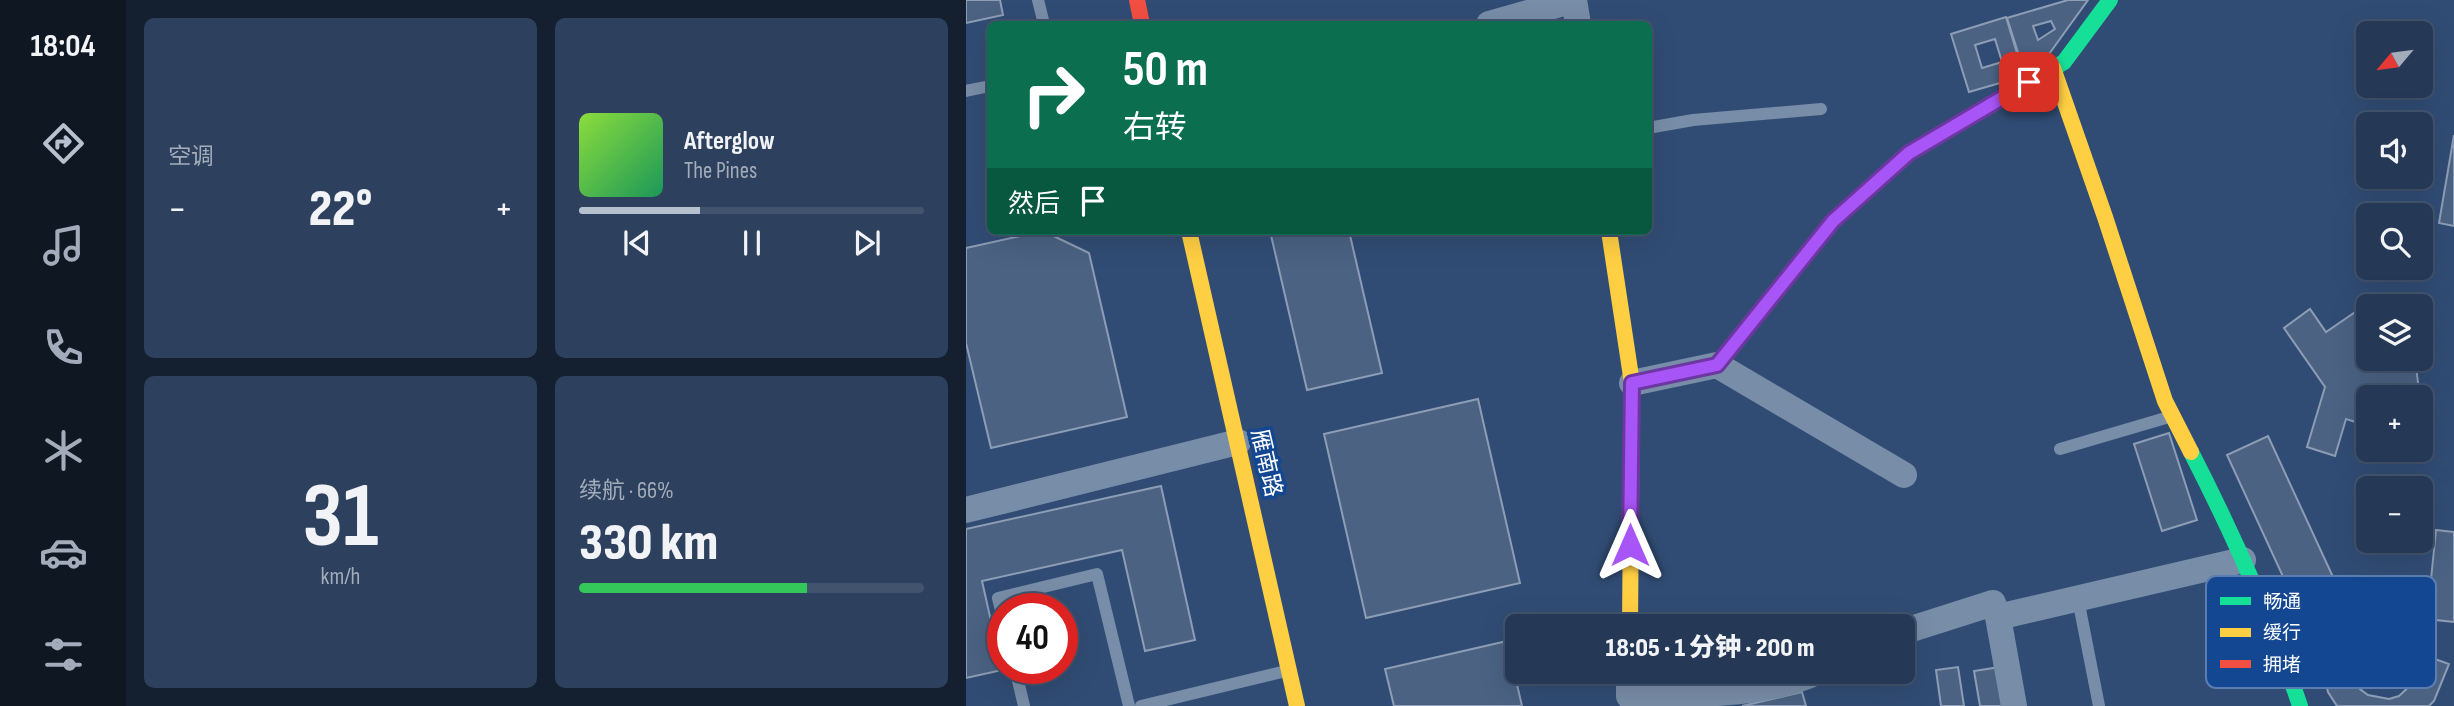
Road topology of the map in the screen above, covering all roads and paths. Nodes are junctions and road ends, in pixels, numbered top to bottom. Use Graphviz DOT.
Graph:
graph roads {
  1 [pos="1038,0"];
  2 [pos="1137,0"];
  3 [pos="1574,0"];
  4 [pos="2110,0"];
  5 [pos="1043,21"];
  6 [pos="1141,21"];
  7 [pos="1500,21"];
  8 [pos="1578,21"];
  9 [pos="2053,68"];
  10 [pos="987,87"];
  11 [pos="966,91"];
  12 [pos="1821,109"];
  13 [pos="1652,127"];
  14 [pos="1190,235"];
  15 [pos="1610,235"];
  16 [pos="1717,365"];
  17 [pos="1632,383"];
  18 [pos="2173,416"];
  19 [pos="1238,442"];
  20 [pos="2060,449"];
  21 [pos="1904,475"];
  22 [pos="966,495"];
  23 [pos="979,507"];
  24 [pos="2243,560"];
  25 [pos="2250,576"];
  26 [pos="1019,593"];
  27 [pos="2078,598"];
  28 [pos="1630,614"];
  29 [pos="1998,617"];
  30 [pos="1915,628"];
  31 [pos="1289,670"];
  32 [pos="1019,684"];
  33 [pos="1629,684"];
  34 [pos="1780,684"];
  35 [pos="2294,688"];
  36 [pos="1024,706"];
  37 [pos="1129,706"];
  38 [pos="1141,706"];
  39 [pos="1297,706"];
  40 [pos="2014,706"];
  41 [pos="2099,706"];
  42 [pos="2300,706"];
  1 -- 5 [label="lane"];
  2 -- 6 [label="street"];
  3 -- 7 [label="street"];
  3 -- 8 [label="street"];
  4 -- 9 [label="street"];
  9 -- 16 [label="street"];
  9 -- 18 [label="street"];
  10 -- 11 [label="lane"];
  12 -- 13 [label="lane"];
  14 -- 19 [label="street, 雁南路"];
  15 -- 17 [label="street"];
  16 -- 17 [label="street"];
  16 -- 21 [label="street"];
  17 -- 28 [label="street"];
  18 -- 20 [label="lane"];
  18 -- 24 [label="street"];
  19 -- 23 [label="street"];
  19 -- 31 [label="street, 雁南路"];
  22 -- 23 [label="street"];
  24 -- 25 [label="street"];
  24 -- 27 [label="street"];
  26 -- 37 [label="lane"];
  27 -- 29 [label="street"];
  27 -- 41 [label="lane"];
  29 -- 30 [label="street"];
  29 -- 40 [label="street"];
  31 -- 38 [label="lane"];
  31 -- 39 [label="street, 雁南路"];
  32 -- 36 [label="lane"];
  33 -- 34 [label="street"];
  35 -- 42 [label="street"];
}
